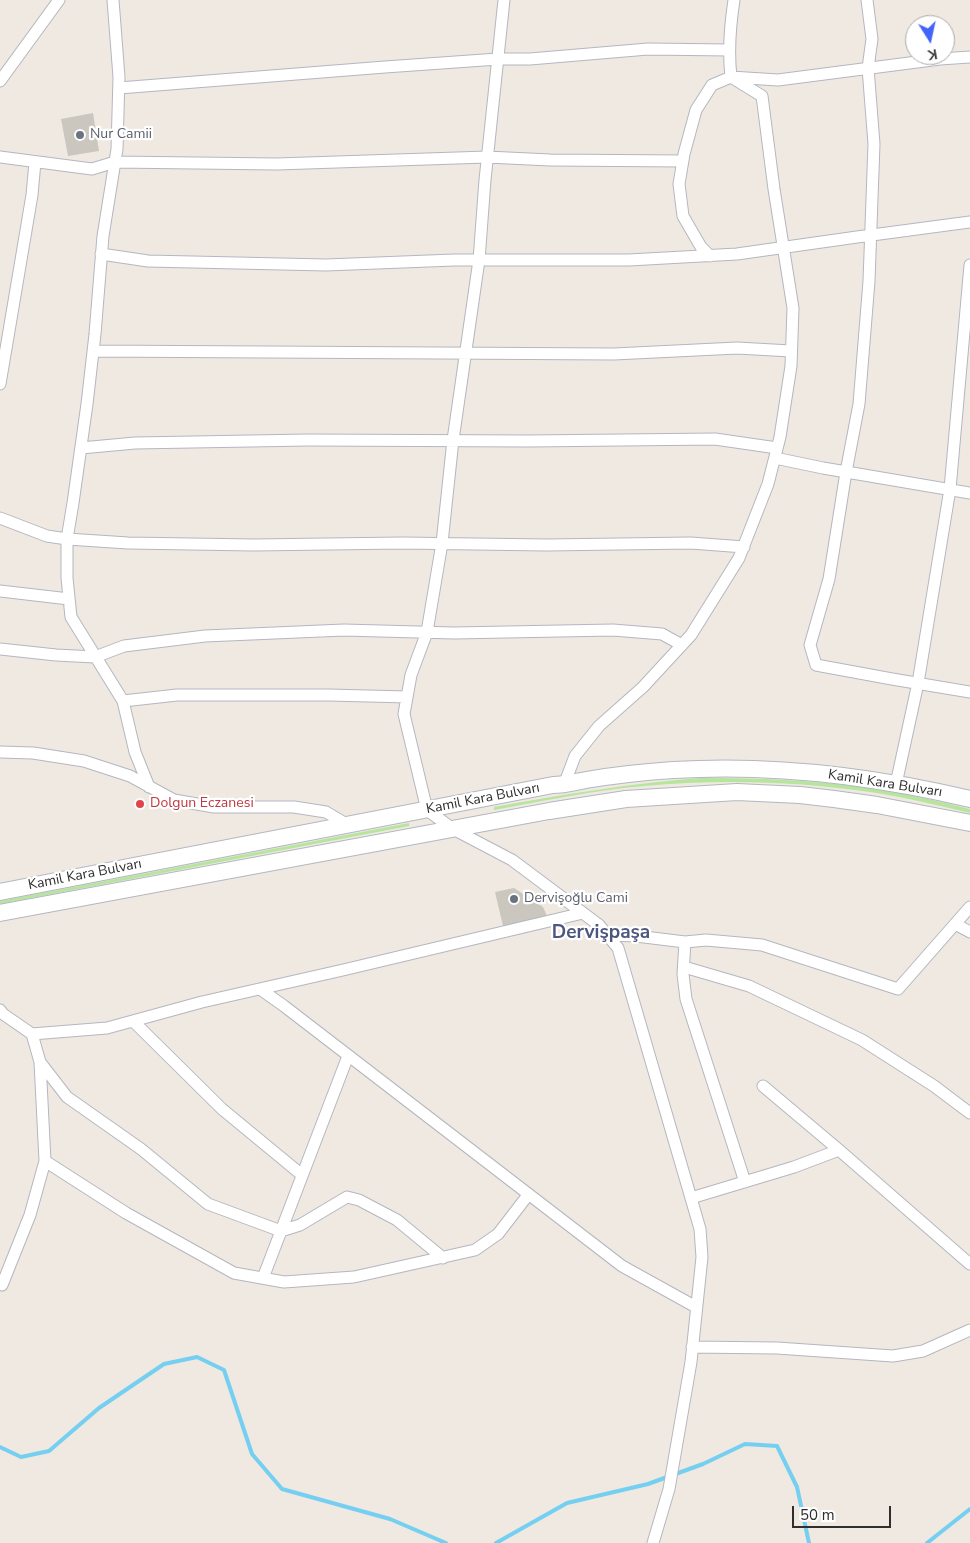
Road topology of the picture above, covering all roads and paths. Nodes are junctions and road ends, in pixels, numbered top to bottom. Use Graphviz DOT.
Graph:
graph roads {
  1 [pos="59,0"];
  2 [pos="113,0"];
  3 [pos="504,0"];
  4 [pos="734,0"];
  5 [pos="867,0"];
  6 [pos="729,50"];
  7 [pos="970,57"];
  8 [pos="498,59"];
  9 [pos="868,68"];
  10 [pos="731,77"];
  11 [pos="0,81"];
  12 [pos="118,88"];
  13 [pos="487,157"];
  14 [pos="0,158"];
  15 [pos="683,161"];
  16 [pos="35,162"];
  17 [pos="115,162"];
  18 [pos="970,222"];
  19 [pos="870,235"];
  20 [pos="784,248"];
  21 [pos="101,254"];
  22 [pos="710,256"];
  23 [pos="479,260"];
  24 [pos="970,265"];
  25 [pos="93,351"];
  26 [pos="792,351"];
  27 [pos="466,352"];
  28 [pos="0,384"];
  29 [pos="453,440"];
  30 [pos="81,448"];
  31 [pos="776,452"];
  32 [pos="846,472"];
  33 [pos="950,489"];
  34 [pos="970,493"];
  35 [pos="0,518"];
  36 [pos="67,539"];
  37 [pos="442,543"];
  38 [pos="744,547"];
  39 [pos="0,591"];
  40 [pos="69,599"];
  41 [pos="427,632"];
  42 [pos="682,645"];
  43 [pos="0,649"];
  44 [pos="95,657"];
  45 [pos="918,683"];
  46 [pos="970,692"];
  47 [pos="407,697"];
  48 [pos="123,701"];
  49 [pos="0,752"];
  50 [pos="896,784"];
  51 [pos="564,785"];
  52 [pos="149,786"];
  53 [pos="970,799"];
  54 [pos="427,810"];
  55 [pos="970,822"];
  56 [pos="348,825"];
  57 [pos="453,829"];
  58 [pos="0,892"];
  59 [pos="970,907"];
  60 [pos="0,913"];
  61 [pos="583,913"];
  62 [pos="955,924"];
  63 [pos="970,932"];
  64 [pos="608,935"];
  65 [pos="685,942"];
  66 [pos="684,967"];
  67 [pos="260,989"];
  68 [pos="0,1010"];
  69 [pos="132,1021"];
  70 [pos="32,1034"];
  71 [pos="348,1056"];
  72 [pos="40,1062"];
  73 [pos="763,1086"];
  74 [pos="970,1113"];
  75 [pos="839,1150"];
  76 [pos="45,1161"];
  77 [pos="302,1175"];
  78 [pos="745,1182"];
  79 [pos="528,1195"];
  80 [pos="691,1198"];
  81 [pos="281,1231"];
  82 [pos="443,1258"];
  83 [pos="970,1264"];
  84 [pos="263,1278"];
  85 [pos="2,1285"];
  86 [pos="696,1307"];
  87 [pos="970,1330"];
  88 [pos="692,1347"];
  89 [pos="653,1543"];
  1 -- 11 [label="street"];
  2 -- 12 [label="street"];
  3 -- 8 [label="street"];
  4 -- 6 [label="street"];
  5 -- 9 [label="street"];
  6 -- 8 [label="street"];
  6 -- 10 [label="street"];
  7 -- 9 [label="street"];
  8 -- 12 [label="street"];
  8 -- 13 [label="street"];
  9 -- 10 [label="street"];
  9 -- 19 [label="street"];
  10 -- 15 [label="street"];
  10 -- 20 [label="street"];
  12 -- 17 [label="street"];
  13 -- 15 [label="street"];
  13 -- 17 [label="street"];
  13 -- 23 [label="street"];
  14 -- 16 [label="street"];
  15 -- 22 [label="street"];
  16 -- 17 [label="street"];
  16 -- 28 [label="street"];
  17 -- 21 [label="street"];
  18 -- 19 [label="street"];
  19 -- 20 [label="street"];
  19 -- 32 [label="street"];
  20 -- 22 [label="street"];
  20 -- 26 [label="street"];
  21 -- 23 [label="street"];
  21 -- 25 [label="street"];
  22 -- 23 [label="street"];
  23 -- 27 [label="street"];
  24 -- 33 [label="street"];
  25 -- 27 [label="street"];
  25 -- 30 [label="street"];
  26 -- 27 [label="street"];
  26 -- 31 [label="street"];
  27 -- 29 [label="street"];
  29 -- 30 [label="street"];
  29 -- 31 [label="street"];
  29 -- 37 [label="street"];
  30 -- 36 [label="street"];
  31 -- 32 [label="street"];
  31 -- 38 [label="street"];
  32 -- 33 [label="street"];
  32 -- 45 [label="street"];
  33 -- 34 [label="street"];
  33 -- 45 [label="street"];
  35 -- 36 [label="street"];
  36 -- 37 [label="street"];
  36 -- 40 [label="street"];
  37 -- 38 [label="street"];
  37 -- 41 [label="street"];
  38 -- 42 [label="street"];
  39 -- 40 [label="street"];
  40 -- 44 [label="street"];
  41 -- 42 [label="street"];
  41 -- 44 [label="street"];
  41 -- 47 [label="street"];
  42 -- 51 [label="street"];
  43 -- 44 [label="street"];
  44 -- 48 [label="street"];
  45 -- 46 [label="street"];
  45 -- 50 [label="street"];
  47 -- 48 [label="street"];
  47 -- 54 [label="street"];
  48 -- 52 [label="street"];
  49 -- 52 [label="street"];
  50 -- 51 [label="main road, Kamil Kara Bulvarı"];
  50 -- 53 [label="main road, Kamil Kara Bulvarı"];
  51 -- 54 [label="main road, Kamil Kara Bulvarı"];
  52 -- 56 [label="street"];
  54 -- 56 [label="main road, Kamil Kara Bulvarı"];
  54 -- 57 [label="street"];
  55 -- 57 [label="main road, Kamil Kara Bulvarı"];
  56 -- 58 [label="main road, Kamil Kara Bulvarı"];
  57 -- 60 [label="main road, Kamil Kara Bulvarı"];
  57 -- 61 [label="street"];
  59 -- 62 [label="street"];
  61 -- 64 [label="street"];
  61 -- 67 [label="street"];
  62 -- 63 [label="street"];
  62 -- 65 [label="street"];
  64 -- 65 [label="street"];
  64 -- 80 [label="street"];
  65 -- 66 [label="street"];
  66 -- 74 [label="street"];
  66 -- 78 [label="street"];
  67 -- 69 [label="street"];
  67 -- 71 [label="street"];
  68 -- 70 [label="street"];
  69 -- 70 [label="street"];
  69 -- 77 [label="street"];
  70 -- 72 [label="street"];
  71 -- 77 [label="street"];
  71 -- 79 [label="street"];
  72 -- 76 [label="street"];
  72 -- 81 [label="street"];
  73 -- 75 [label="street"];
  75 -- 78 [label="street"];
  75 -- 83 [label="street"];
  76 -- 84 [label="street"];
  76 -- 85 [label="street"];
  77 -- 81 [label="street"];
  78 -- 80 [label="street"];
  79 -- 82 [label="street"];
  79 -- 86 [label="street"];
  80 -- 86 [label="street"];
  81 -- 82 [label="street"];
  81 -- 84 [label="street"];
  82 -- 84 [label="street"];
  86 -- 88 [label="street"];
  87 -- 88 [label="street"];
  88 -- 89 [label="street"];
}
